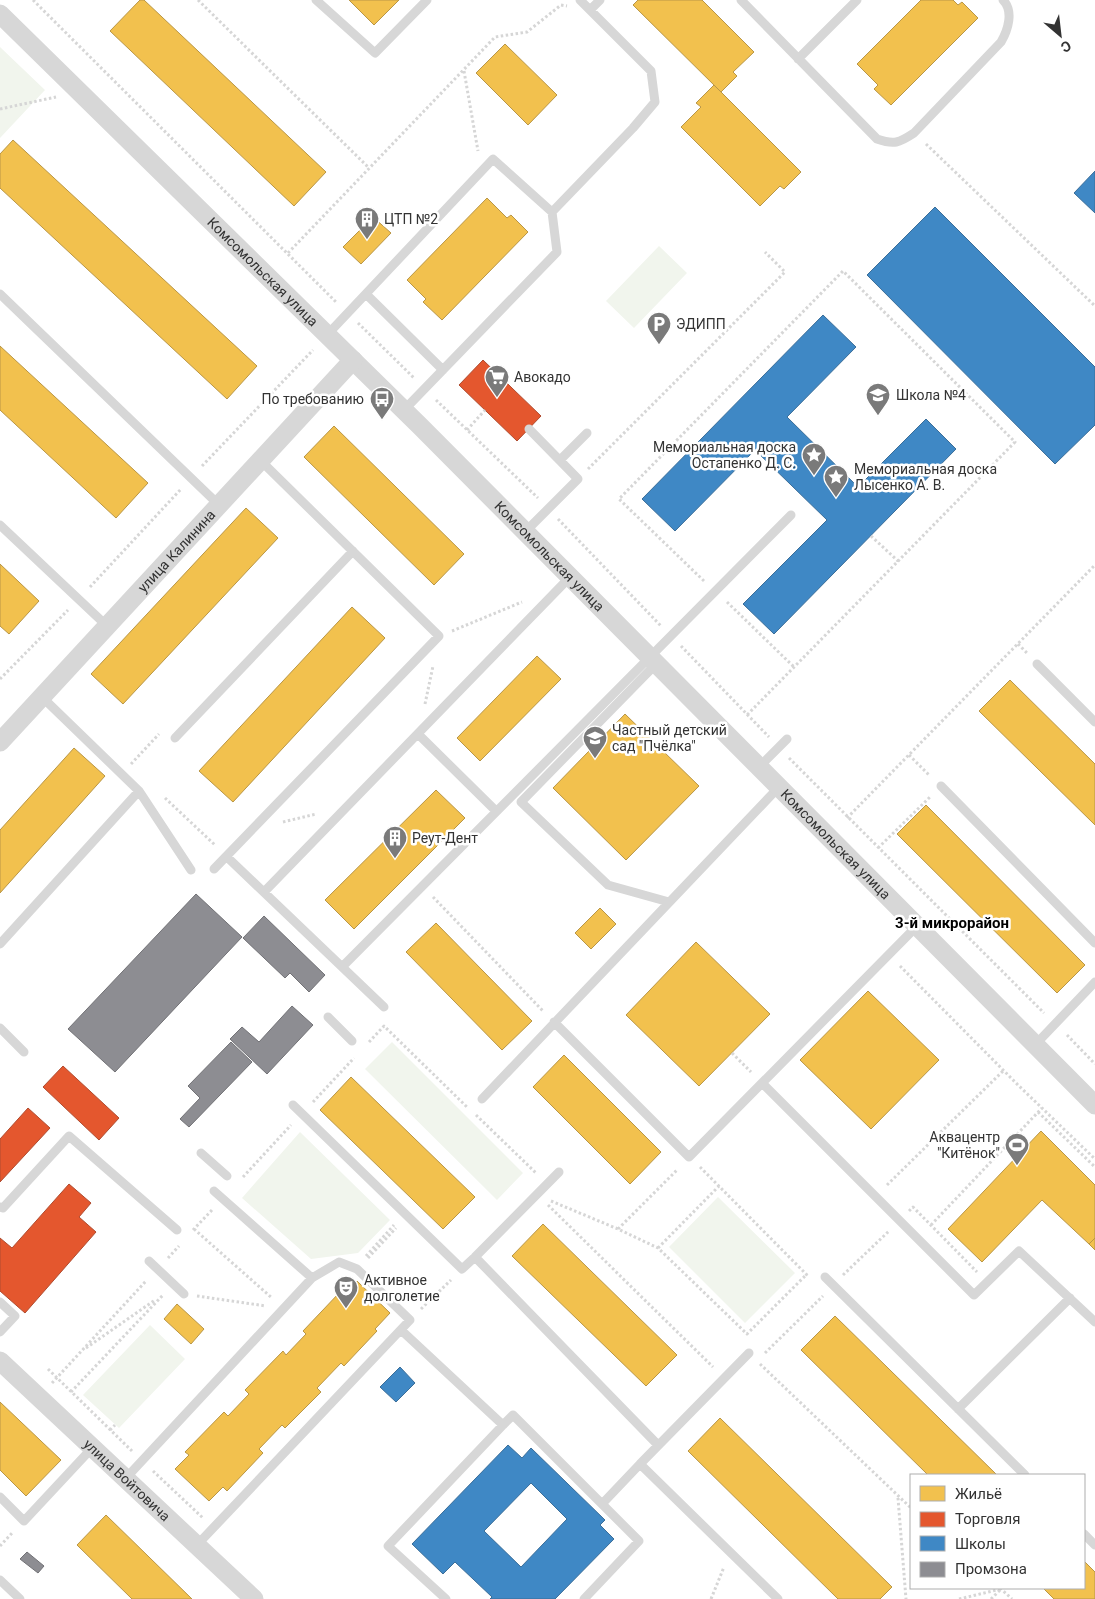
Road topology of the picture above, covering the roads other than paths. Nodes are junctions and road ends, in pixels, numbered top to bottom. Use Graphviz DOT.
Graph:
graph roads {
  1 [pos="316,0"];
  2 [pos="427,0"];
  3 [pos="580,0"];
  4 [pos="600,0"];
  5 [pos="741,0"];
  6 [pos="857,0"];
  7 [pos="1007,1"];
  8 [pos="590,10"];
  9 [pos="0,14"];
  10 [pos="798,60"];
  11 [pos="552,212"];
  12 [pos="0,294"];
  13 [pos="366,294"];
  14 [pos="323,339"];
  15 [pos="353,360"];
  16 [pos="442,370"];
  17 [pos="404,410"];
  18 [pos="529,429"];
  19 [pos="587,433"];
  20 [pos="260,460"];
  21 [pos="560,460"];
  22 [pos="219,505"];
  23 [pos="791,515"];
  24 [pos="0,525"];
  25 [pos="525,532"];
  26 [pos="353,551"];
  27 [pos="570,577"];
  28 [pos="107,626"];
  29 [pos="653,660"];
  30 [pos="1037,664"];
  31 [pos="42,697"];
  32 [pos="1095,722"];
  33 [pos="418,734"];
  34 [pos="175,738"];
  35 [pos="787,739"];
  36 [pos="0,742"];
  37 [pos="759,767"];
  38 [pos="941,786"];
  39 [pos="779,787"];
  40 [pos="140,790"];
  41 [pos="496,811"];
  42 [pos="227,857"];
  43 [pos="214,869"];
  44 [pos="191,870"];
  45 [pos="264,892"];
  46 [pos="669,902"];
  47 [pos="917,926"];
  48 [pos="1095,943"];
  49 [pos="0,944"];
  50 [pos="343,966"];
  51 [pos="1095,982"];
  52 [pos="384,1007"];
  53 [pos="328,1017"];
  54 [pos="554,1022"];
  55 [pos="0,1028"];
  56 [pos="352,1041"];
  57 [pos="1035,1045"];
  58 [pos="24,1052"];
  59 [pos="762,1083"];
  60 [pos="482,1099"];
  61 [pos="293,1105"];
  62 [pos="1095,1105"];
  63 [pos="202,1152"];
  64 [pos="559,1172"];
  65 [pos="227,1176"];
  66 [pos="214,1190"];
  67 [pos="0,1207"];
  68 [pos="177,1230"];
  69 [pos="475,1257"];
  70 [pos="149,1261"];
  71 [pos="825,1277"];
  72 [pos="312,1278"];
  73 [pos="184,1294"];
  74 [pos="1070,1298"];
  75 [pos="0,1302"];
  76 [pos="1095,1322"];
  77 [pos="401,1330"];
  78 [pos="0,1332"];
  79 [pos="749,1353"];
  80 [pos="0,1361"];
  81 [pos="958,1409"];
  82 [pos="503,1425"];
  83 [pos="658,1445"];
  84 [pos="93,1447"];
  85 [pos="640,1464"];
  86 [pos="1023,1474"];
  87 [pos="126,1478"];
  88 [pos="0,1497"];
  89 [pos="602,1504"];
  90 [pos="1085,1535"];
  91 [pos="197,1545"];
  92 [pos="1095,1545"];
  93 [pos="0,1580"];
  94 [pos="20,1599"];
  95 [pos="254,1599"];
  96 [pos="446,1599"];
  97 [pos="584,1599"];
  98 [pos="778,1599"];
  1 -- 2 [label="lane"];
  3 -- 8 [label="lane"];
  4 -- 8 [label="lane"];
  5 -- 10 [label="lane"];
  6 -- 10 [label="lane"];
  7 -- 10 [label="lane"];
  8 -- 11 [label="lane"];
  9 -- 14 [label="street, Комсомольская улица"];
  11 -- 13 [label="lane"];
  11 -- 16 [label="lane"];
  12 -- 22 [label="lane"];
  13 -- 14 [label="lane"];
  13 -- 16 [label="lane"];
  14 -- 15 [label="street, Комсомольская улица"];
  15 -- 17 [label="street, Комсомольская улица"];
  15 -- 20 [label="street, улица Калинина"];
  16 -- 17 [label="lane"];
  17 -- 25 [label="street, Комсомольская улица"];
  18 -- 21 [label="lane"];
  19 -- 21 [label="lane"];
  20 -- 22 [label="street, улица Калинина"];
  20 -- 26 [label="lane"];
  21 -- 25 [label="lane"];
  22 -- 28 [label="street, улица Калинина"];
  23 -- 29 [label="lane"];
  24 -- 28 [label="lane"];
  25 -- 27 [label="street, Комсомольская улица"];
  26 -- 34 [label="lane"];
  26 -- 42 [label="lane"];
  27 -- 29 [label="street, Комсомольская улица"];
  27 -- 33 [label="lane"];
  28 -- 31 [label="street, улица Калинина"];
  29 -- 37 [label="street, Комсомольская улица"];
  29 -- 41 [label="lane"];
  29 -- 46 [label="lane"];
  30 -- 32 [label="lane"];
  31 -- 36 [label="street, улица Калинина"];
  31 -- 40 [label="lane"];
  33 -- 41 [label="lane"];
  33 -- 45 [label="lane"];
  35 -- 37 [label="lane"];
  37 -- 39 [label="street, Комсомольская улица"];
  38 -- 48 [label="lane"];
  39 -- 46 [label="lane"];
  39 -- 47 [label="street, Комсомольская улица"];
  40 -- 44 [label="lane"];
  40 -- 49 [label="lane"];
  41 -- 50 [label="lane"];
  42 -- 43 [label="lane"];
  42 -- 45 [label="lane"];
  45 -- 50 [label="lane"];
  46 -- 54 [label="lane"];
  47 -- 57 [label="street, Комсомольская улица"];
  47 -- 59 [label="lane"];
  50 -- 52 [label="lane"];
  51 -- 57 [label="lane"];
  53 -- 56 [label="lane"];
  54 -- 59 [label="lane"];
  54 -- 60 [label="lane"];
  55 -- 58 [label="lane"];
  57 -- 62 [label="street, Комсомольская улица"];
  59 -- 74 [label="lane"];
  61 -- 69 [label="lane"];
  63 -- 65 [label="lane"];
  64 -- 69 [label="lane"];
  66 -- 72 [label="lane"];
  67 -- 68 [label="lane"];
  69 -- 83 [label="lane"];
  70 -- 73 [label="lane"];
  71 -- 81 [label="lane"];
  72 -- 77 [label="lane"];
  72 -- 87 [label="lane"];
  74 -- 76 [label="lane"];
  74 -- 81 [label="lane"];
  75 -- 78 [label="lane"];
  77 -- 82 [label="lane"];
  77 -- 91 [label="lane"];
  79 -- 83 [label="lane"];
  80 -- 84 [label="street, улица Войтовича"];
  81 -- 86 [label="lane"];
  82 -- 89 [label="lane"];
  82 -- 96 [label="lane"];
  83 -- 85 [label="lane"];
  84 -- 87 [label="street, улица Войтовича"];
  84 -- 88 [label="lane"];
  85 -- 89 [label="lane"];
  85 -- 98 [label="lane"];
  87 -- 91 [label="street, улица Войтовича"];
  89 -- 97 [label="lane"];
  90 -- 92 [label="lane"];
  91 -- 95 [label="street, улица Войтовича"];
  93 -- 94 [label="lane"];
}
